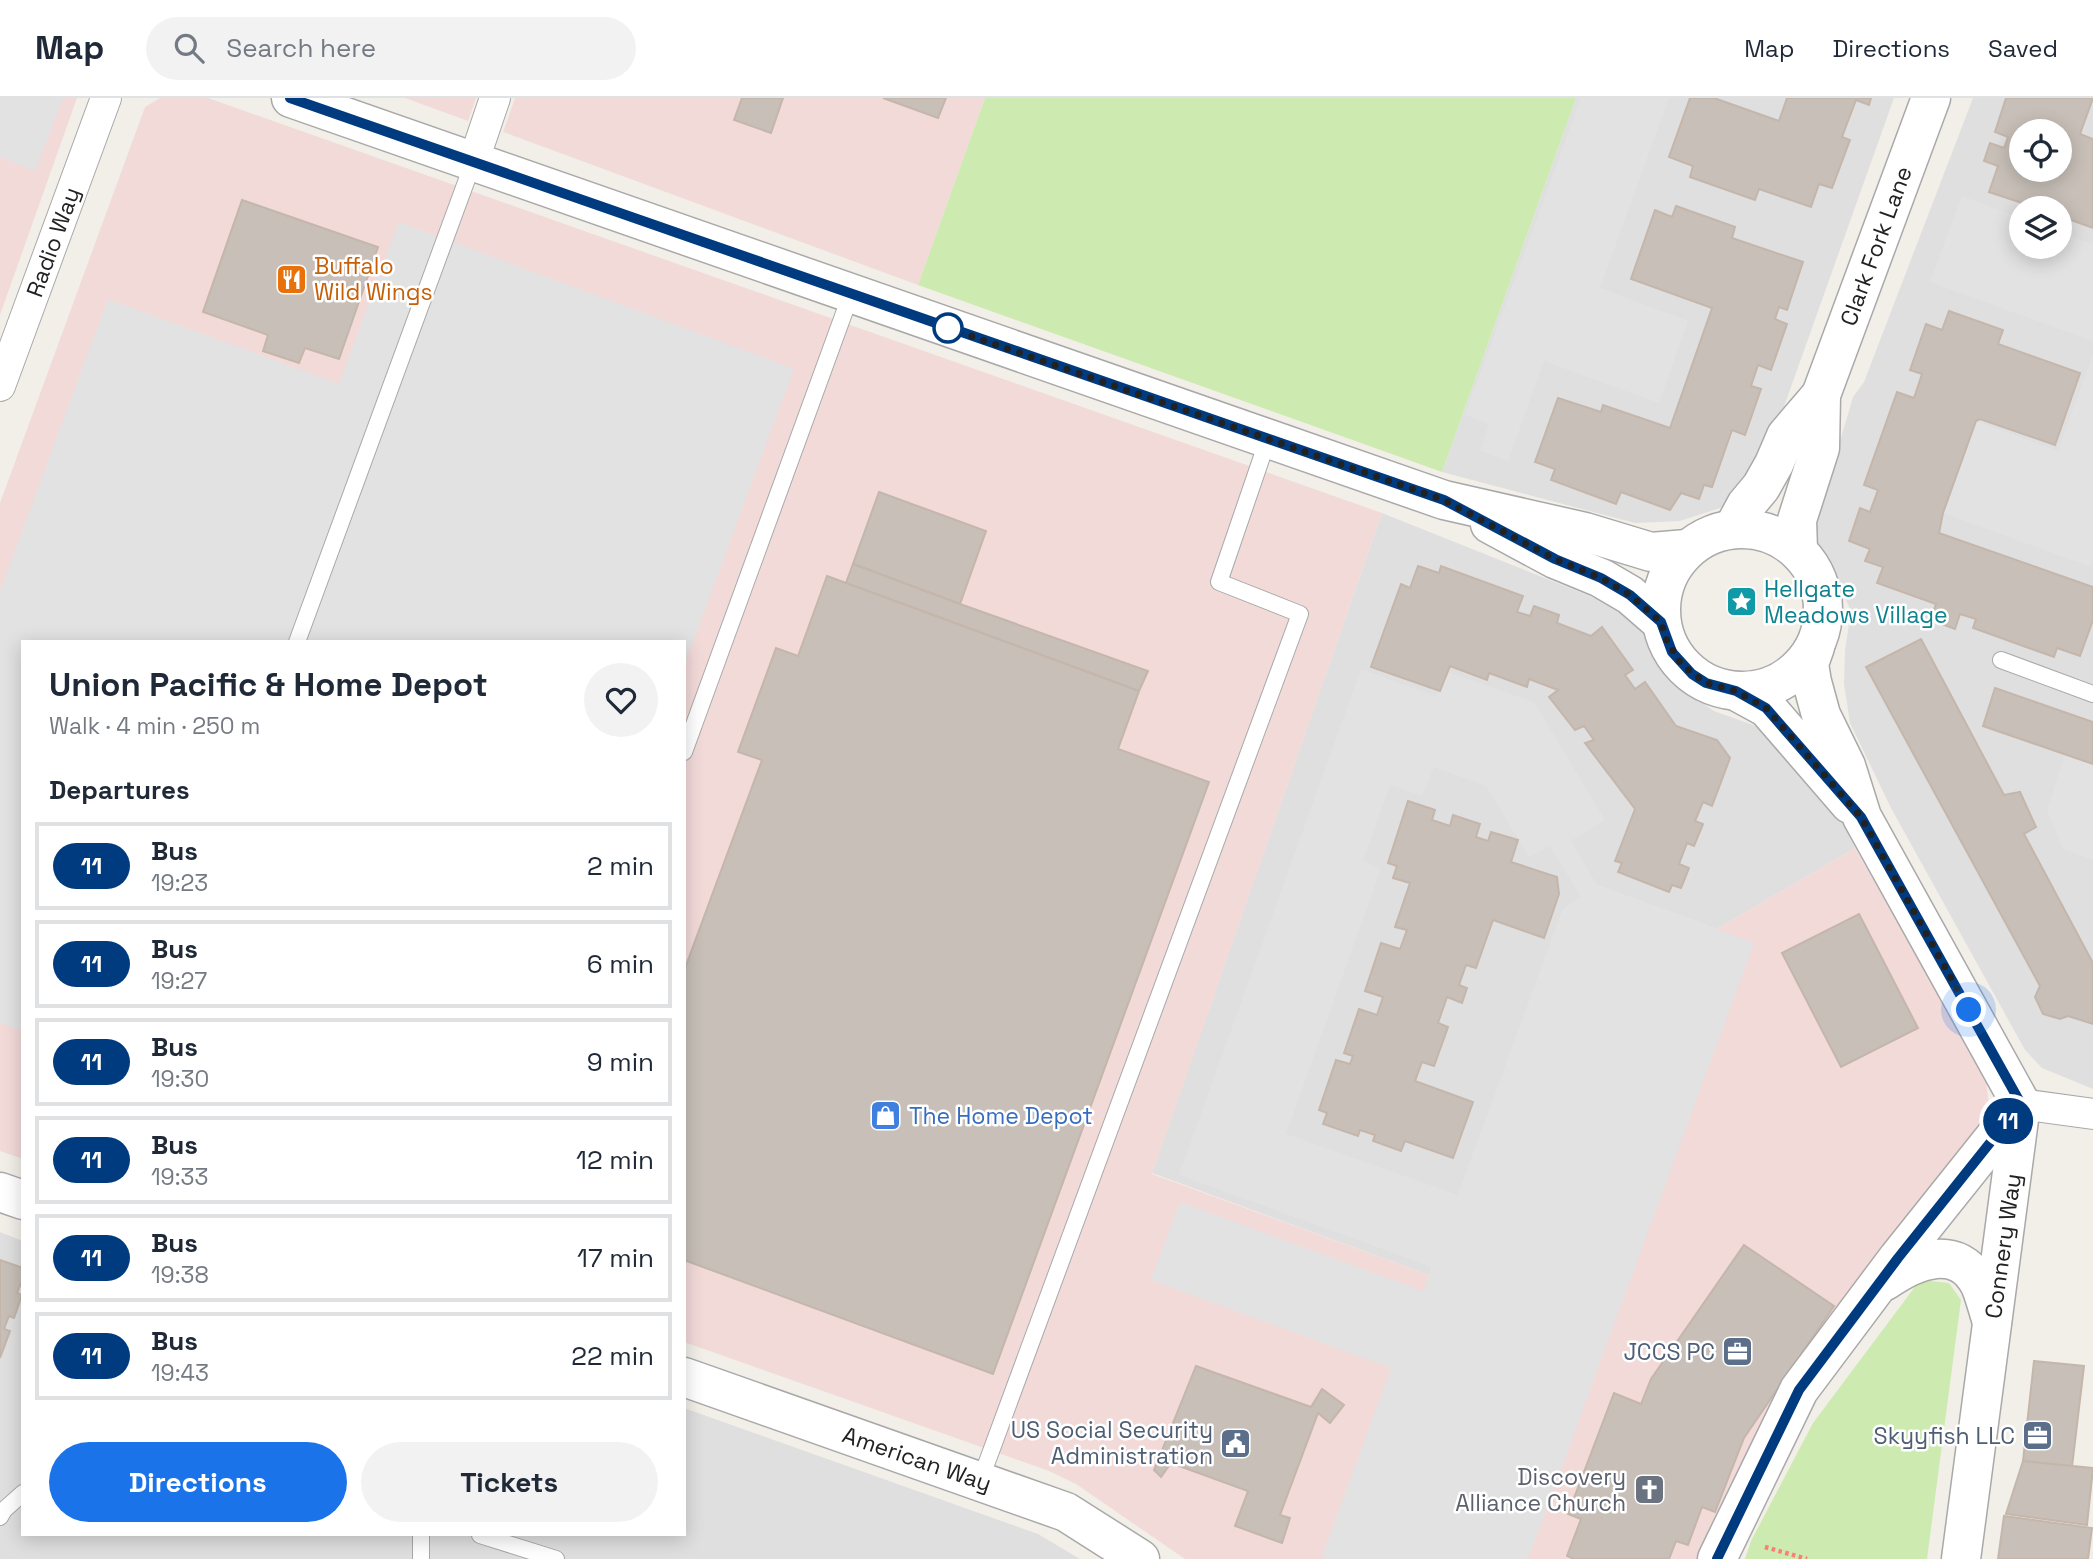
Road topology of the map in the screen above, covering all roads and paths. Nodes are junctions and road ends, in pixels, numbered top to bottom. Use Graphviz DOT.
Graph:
graph roads {
  1 [pos="106,98"];
  2 [pos="290,98"];
  3 [pos="495,98"];
  4 [pos="1931,98"];
  5 [pos="473,163"];
  6 [pos="851,294"];
  7 [pos="0,386"];
  8 [pos="1821,394"];
  9 [pos="1268,439"];
  10 [pos="1444,500"];
  11 [pos="1733,529"];
  12 [pos="1687,549"];
  13 [pos="1798,551"];
  14 [pos="1661,622"];
  15 [pos="298,640"];
  16 [pos="1815,647"];
  17 [pos="2001,660"];
  18 [pos="1736,691"];
  19 [pos="2093,694"];
  20 [pos="686,747"];
  21 [pos="1861,817"];
  22 [pos="2021,1104"];
  23 [pos="2093,1114"];
  24 [pos="0,1192"];
  25 [pos="21,1199"];
  26 [pos="1876,1288"];
  27 [pos="1993,1324"];
  28 [pos="686,1378"];
  29 [pos="980,1481"];
  30 [pos="21,1495"];
  31 [pos="0,1517"];
  32 [pos="421,1536"];
  33 [pos="483,1536"];
  34 [pos="1765,1547"];
  35 [pos="421,1559"];
  36 [pos="556,1559"];
  37 [pos="1140,1559"];
  38 [pos="1717,1559"];
  39 [pos="1807,1559"];
  40 [pos="1961,1559"];
  1 -- 7 [label="street, Radio Way"];
  2 -- 5 [label="street"];
  3 -- 5 [label="street"];
  4 -- 8 [label="street, Clark Fork Lane"];
  5 -- 6 [label="street"];
  5 -- 15 [label="lane"];
  6 -- 9 [label="street"];
  6 -- 20 [label="lane"];
  8 -- 11 [label="street, Clark Fork Lane"];
  8 -- 13 [label="street, Clark Fork Lane"];
  9 -- 10 [label="street"];
  9 -- 29 [label="lane"];
  10 -- 12 [label="street"];
  10 -- 14 [label="street"];
  11 -- 12 [label="street"];
  11 -- 13 [label="street"];
  12 -- 14 [label="street"];
  13 -- 16 [label="street"];
  14 -- 18 [label="street"];
  16 -- 18 [label="street"];
  16 -- 21 [label="street"];
  17 -- 19 [label="lane"];
  18 -- 21 [label="street"];
  21 -- 22 [label="street"];
  22 -- 23 [label="street"];
  22 -- 26 [label="street, Connery Way"];
  22 -- 27 [label="street, Connery Way"];
  24 -- 25 [label="street"];
  26 -- 27 [label="street"];
  26 -- 38 [label="street, Connery Way"];
  27 -- 40 [label="street, Connery Way"];
  28 -- 29 [label="street, American Way"];
  29 -- 37 [label="street, American Way"];
  30 -- 31 [label="lane"];
  32 -- 35 [label="lane"];
  33 -- 36 [label="lane"];
  34 -- 39 [label="path"];
}
